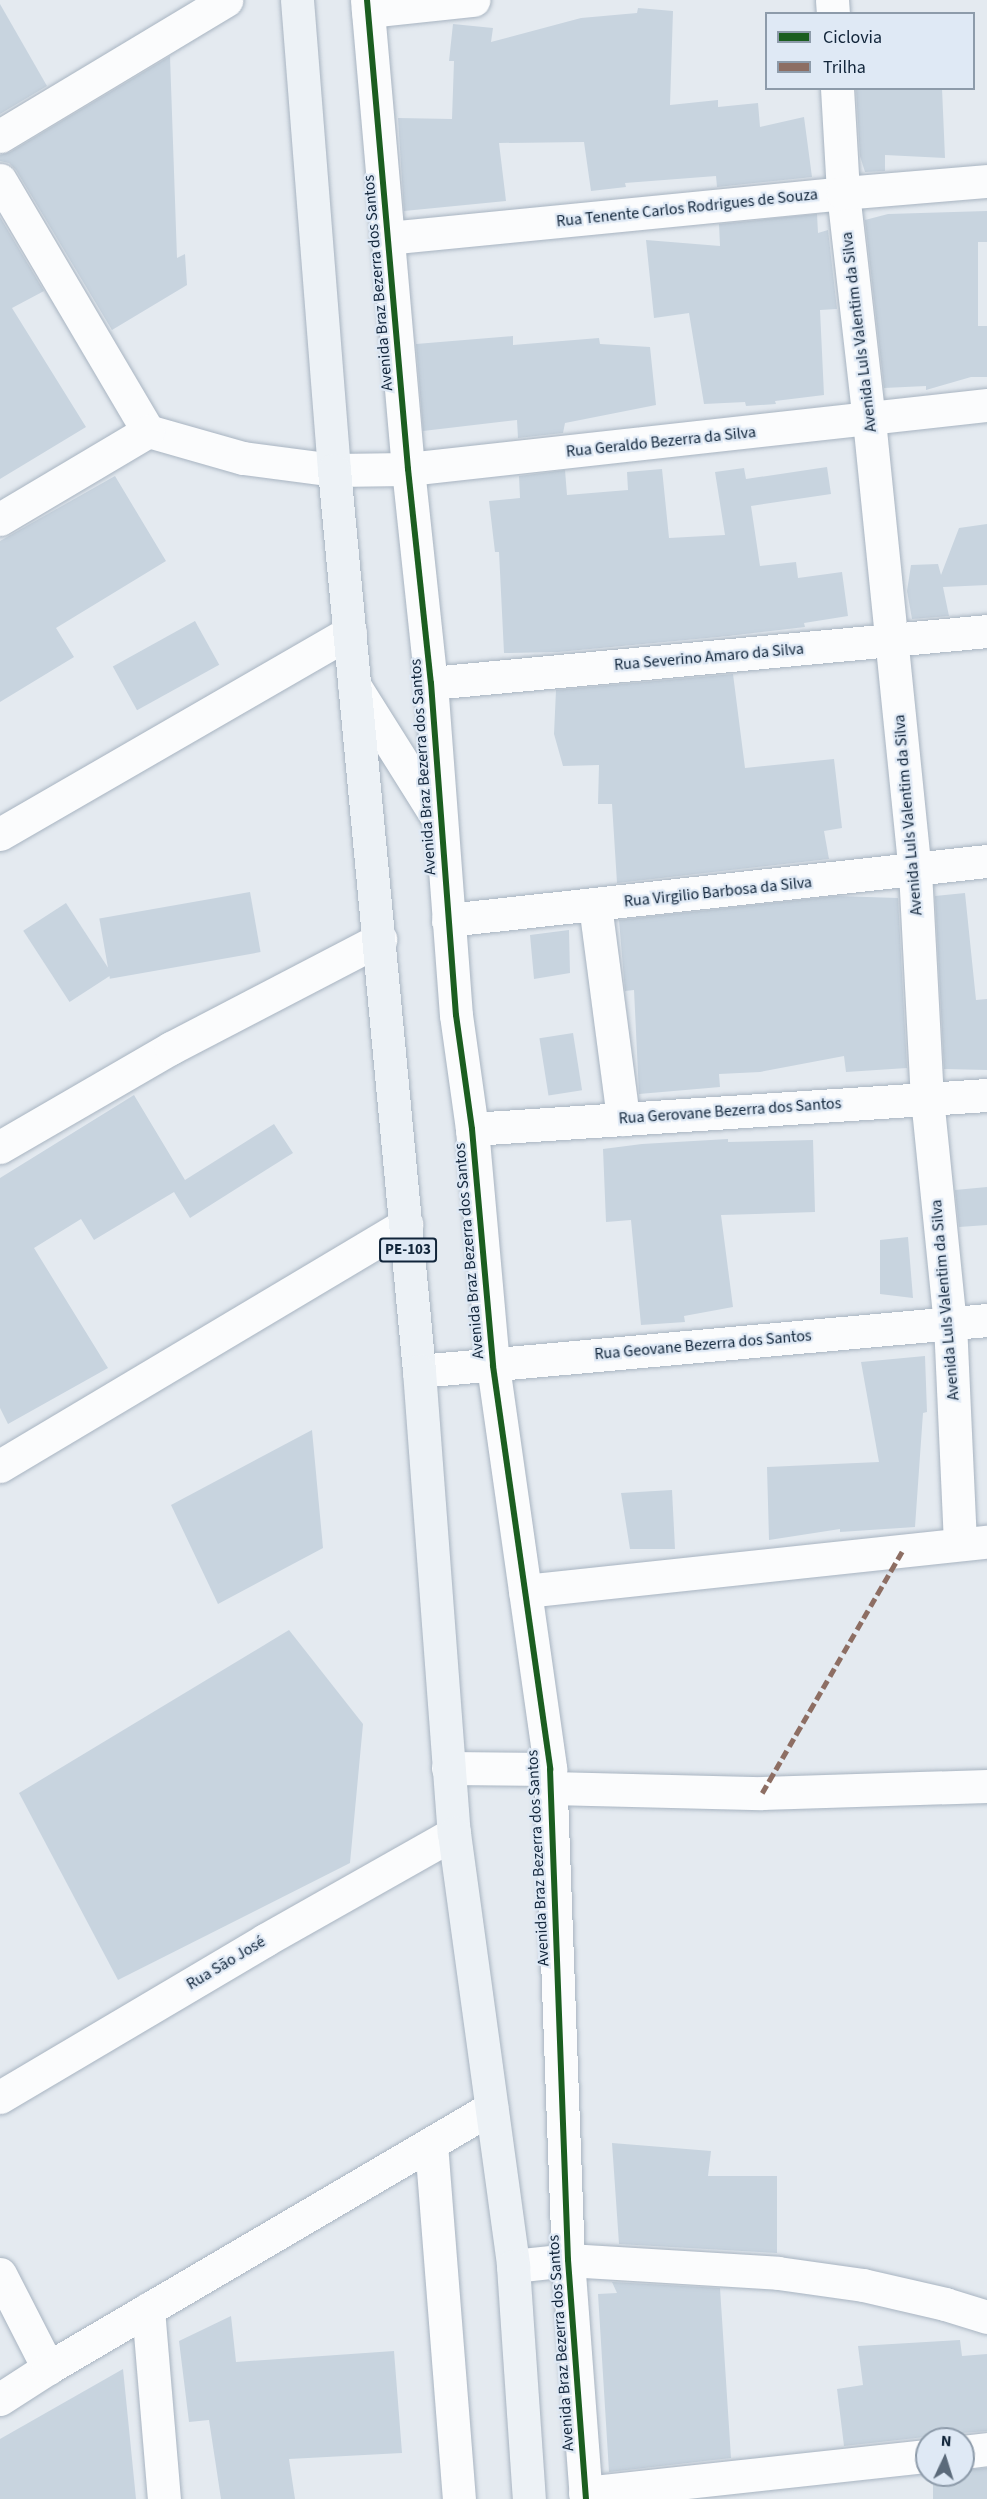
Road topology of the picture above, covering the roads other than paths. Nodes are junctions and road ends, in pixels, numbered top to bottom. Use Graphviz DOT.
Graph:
graph roads {
  1 [pos="226,0"];
  2 [pos="297,0"];
  3 [pos="473,0"];
  4 [pos="368,5"];
  5 [pos="837,90"];
  6 [pos="0,136"];
  7 [pos="0,180"];
  8 [pos="987,181"];
  9 [pos="843,193"];
  10 [pos="387,238"];
  11 [pos="987,405"];
  12 [pos="869,420"];
  13 [pos="148,431"];
  14 [pos="408,469"];
  15 [pos="334,470"];
  16 [pos="0,519"];
  17 [pos="350,632"];
  18 [pos="987,632"];
  19 [pos="891,640"];
  20 [pos="431,683"];
  21 [pos="354,685"];
  22 [pos="441,823"];
  23 [pos="0,834"];
  24 [pos="987,861"];
  25 [pos="915,871"];
  26 [pos="595,905"];
  27 [pos="448,920"];
  28 [pos="380,939"];
  29 [pos="987,1095"];
  30 [pos="927,1098"];
  31 [pos="623,1119"];
  32 [pos="472,1129"];
  33 [pos="0,1147"];
  34 [pos="406,1224"];
  35 [pos="987,1320"];
  36 [pos="950,1323"];
  37 [pos="493,1366"];
  38 [pos="419,1371"];
  39 [pos="0,1466"];
  40 [pos="973,1543"];
  41 [pos="525,1591"];
  42 [pos="448,1768"];
  43 [pos="550,1778"];
  44 [pos="987,1786"];
  45 [pos="454,1833"];
  46 [pos="0,2097"];
  47 [pos="491,2109"];
  48 [pos="431,2144"];
  49 [pos="568,2260"];
  50 [pos="513,2265"];
  51 [pos="0,2274"];
  52 [pos="148,2309"];
  53 [pos="987,2317"];
  54 [pos="48,2368"];
  55 [pos="0,2399"];
  56 [pos="915,2457"];
  57 [pos="586,2496"];
  58 [pos="164,2499"];
  59 [pos="459,2499"];
  60 [pos="529,2499"];
  1 -- 6 [label="street"];
  2 -- 15 [label="main road, PE-103"];
  3 -- 4 [label="street"];
  4 -- 10 [label="street, Avenida Braz Bezerra dos Santos"];
  5 -- 9 [label="street, Avenida LuIs Valentim da Silva"];
  7 -- 13 [label="street"];
  8 -- 9 [label="street, Rua Tenente Carlos Rodrigues de Souza"];
  9 -- 10 [label="street, Rua Tenente Carlos Rodrigues de Souza"];
  9 -- 12 [label="street, Avenida LuIs Valentim da Silva"];
  10 -- 14 [label="street, Avenida Braz Bezerra dos Santos"];
  11 -- 12 [label="street, Rua Geraldo Bezerra da Silva"];
  12 -- 14 [label="street, Rua Geraldo Bezerra da Silva"];
  12 -- 19 [label="street, Avenida LuIs Valentim da Silva"];
  13 -- 15 [label="street, Rua Geraldo Bezerra da Silva"];
  13 -- 16 [label="street"];
  14 -- 15 [label="street, Rua Geraldo Bezerra da Silva"];
  14 -- 20 [label="street, Avenida Braz Bezerra dos Santos"];
  15 -- 17 [label="main road, PE-103"];
  17 -- 21 [label="main road, PE-103"];
  17 -- 23 [label="street"];
  18 -- 19 [label="street, Rua Severino Amaro da Silva"];
  19 -- 20 [label="street, Rua Severino Amaro da Silva"];
  19 -- 25 [label="street, Avenida LuIs Valentim da Silva"];
  20 -- 22 [label="street, Avenida Braz Bezerra dos Santos"];
  21 -- 22 [label="street"];
  21 -- 28 [label="main road, PE-103"];
  22 -- 27 [label="street, Avenida Braz Bezerra dos Santos"];
  24 -- 25 [label="street, Rua Virgilio Barbosa da Silva"];
  25 -- 26 [label="street, Rua Virgilio Barbosa da Silva"];
  25 -- 30 [label="street, Avenida LuIs Valentim da Silva"];
  26 -- 27 [label="street, Rua Virgilio Barbosa da Silva"];
  26 -- 31 [label="street"];
  27 -- 32 [label="street, Avenida Braz Bezerra dos Santos"];
  28 -- 33 [label="street"];
  28 -- 34 [label="main road, PE-103"];
  29 -- 30 [label="street, Rua Gerovane Bezerra dos Santos"];
  30 -- 31 [label="street, Rua Gerovane Bezerra dos Santos"];
  30 -- 36 [label="street, Avenida LuIs Valentim da Silva"];
  31 -- 32 [label="street, Rua Gerovane Bezerra dos Santos"];
  32 -- 37 [label="street, Avenida Braz Bezerra dos Santos"];
  34 -- 38 [label="main road, PE-103"];
  34 -- 39 [label="street"];
  35 -- 36 [label="street, Rua Geovane Bezerra dos Santos"];
  36 -- 37 [label="street, Rua Geovane Bezerra dos Santos"];
  36 -- 40 [label="street, Avenida LuIs Valentim da Silva"];
  37 -- 38 [label="street, Rua Geovane Bezerra dos Santos"];
  37 -- 41 [label="street, Avenida Braz Bezerra dos Santos"];
  38 -- 42 [label="main road, PE-103"];
  40 -- 41 [label="street"];
  41 -- 43 [label="street, Avenida Braz Bezerra dos Santos"];
  42 -- 43 [label="street"];
  42 -- 45 [label="main road, PE-103"];
  43 -- 44 [label="street"];
  43 -- 49 [label="street, Avenida Braz Bezerra dos Santos"];
  45 -- 46 [label="street, Rua São José"];
  45 -- 47 [label="main road, PE-103"];
  47 -- 48 [label="street"];
  47 -- 50 [label="main road, PE-103"];
  48 -- 52 [label="street"];
  48 -- 59 [label="street"];
  49 -- 50 [label="street"];
  49 -- 53 [label="street"];
  49 -- 57 [label="street, Avenida Braz Bezerra dos Santos"];
  50 -- 60 [label="main road, PE-103"];
  51 -- 54 [label="street"];
  52 -- 54 [label="street"];
  52 -- 58 [label="street"];
  54 -- 55 [label="street"];
  56 -- 57 [label="street"];
}
